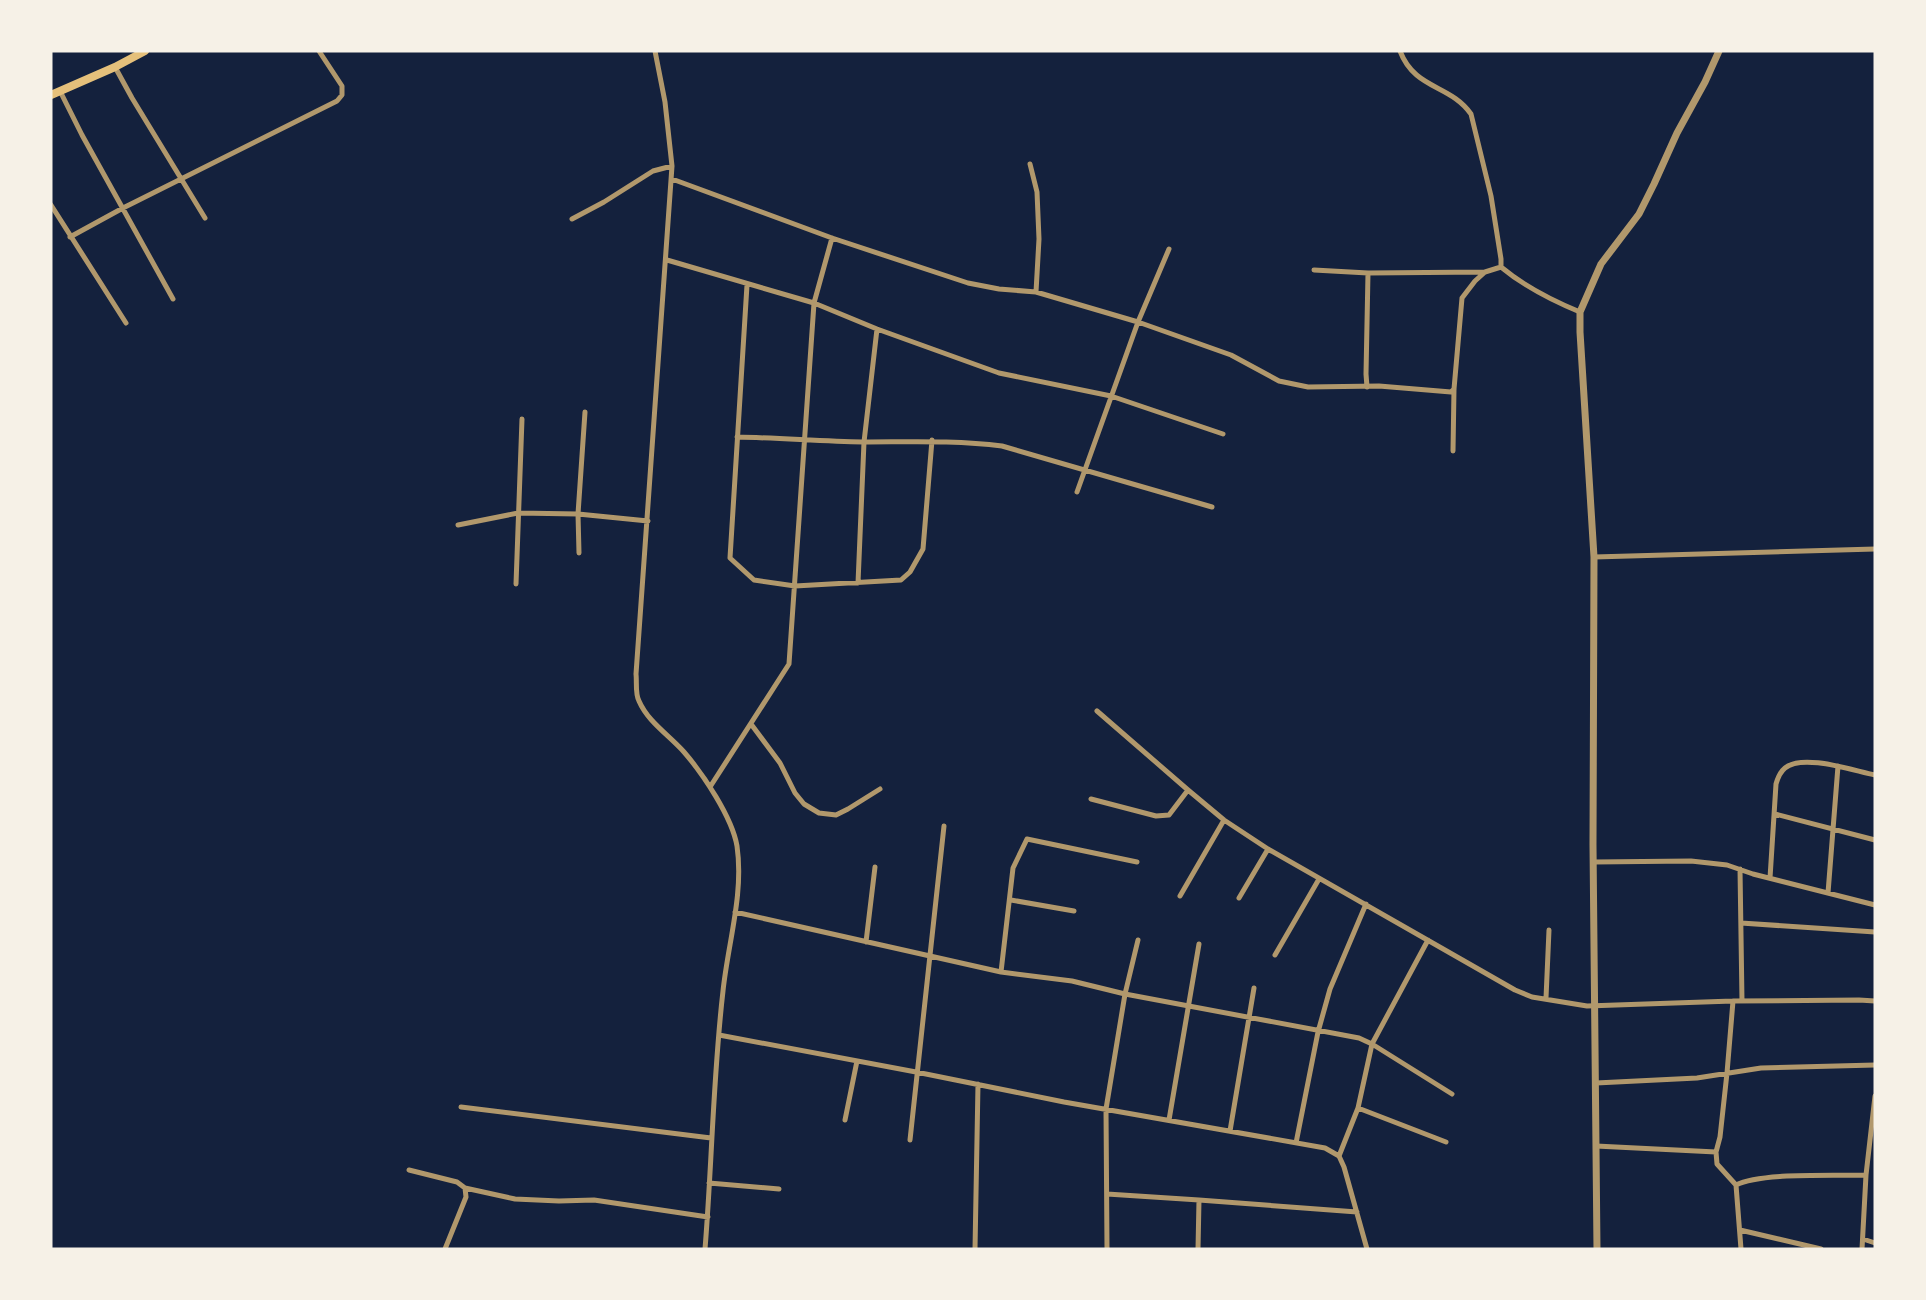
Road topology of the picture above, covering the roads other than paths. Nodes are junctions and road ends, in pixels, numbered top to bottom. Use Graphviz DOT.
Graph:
graph roads {
  1 [pos="145,51"];
  2 [pos="319,51"];
  3 [pos="655,51"];
  4 [pos="1400,51"];
  5 [pos="1719,51"];
  6 [pos="115,67"];
  7 [pos="60,91"];
  8 [pos="51,95"];
  9 [pos="1030,164"];
  10 [pos="672,166"];
  11 [pos="181,179"];
  12 [pos="672,179"];
  13 [pos="51,205"];
  14 [pos="123,208"];
  15 [pos="205,218"];
  16 [pos="572,219"];
  17 [pos="70,237"];
  18 [pos="832,238"];
  19 [pos="1169,249"];
  20 [pos="667,260"];
  21 [pos="1501,267"];
  22 [pos="1314,270"];
  23 [pos="1485,272"];
  24 [pos="1368,273"];
  25 [pos="747,285"];
  26 [pos="1036,292"];
  27 [pos="173,299"];
  28 [pos="814,303"];
  29 [pos="1580,312"];
  30 [pos="1138,322"];
  31 [pos="126,323"];
  32 [pos="877,329"];
  33 [pos="1367,387"];
  34 [pos="1454,389"];
  35 [pos="1111,396"];
  36 [pos="585,412"];
  37 [pos="522,419"];
  38 [pos="1223,434"];
  39 [pos="737,437"];
  40 [pos="805,440"];
  41 [pos="932,440"];
  42 [pos="864,442"];
  43 [pos="1453,451"];
  44 [pos="1084,470"];
  45 [pos="1077,492"];
  46 [pos="1212,507"];
  47 [pos="518,513"];
  48 [pos="578,514"];
  49 [pos="648,521"];
  50 [pos="458,525"];
  51 [pos="1875,549"];
  52 [pos="579,553"];
  53 [pos="1594,557"];
  54 [pos="858,583"];
  55 [pos="516,584"];
  56 [pos="795,585"];
  57 [pos="1097,711"];
  58 [pos="751,724"];
  59 [pos="1838,766"];
  60 [pos="1875,775"];
  61 [pos="710,787"];
  62 [pos="879,789"];
  63 [pos="1188,790"];
  64 [pos="1091,799"];
  65 [pos="1775,814"];
  66 [pos="1224,819"];
  67 [pos="944,826"];
  68 [pos="1834,830"];
  69 [pos="1875,840"];
  70 [pos="1268,849"];
  71 [pos="1137,862"];
  72 [pos="1594,862"];
  73 [pos="875,867"];
  74 [pos="1740,869"];
  75 [pos="1770,878"];
  76 [pos="1319,879"];
  77 [pos="1828,893"];
  78 [pos="1180,896"];
  79 [pos="1239,898"];
  80 [pos="1011,900"];
  81 [pos="1366,904"];
  82 [pos="1875,905"];
  83 [pos="1074,911"];
  84 [pos="735,912"];
  85 [pos="1741,923"];
  86 [pos="1548,930"];
  87 [pos="1875,932"];
  88 [pos="1138,940"];
  89 [pos="1428,940"];
  90 [pos="866,942"];
  91 [pos="1199,944"];
  92 [pos="1275,955"];
  93 [pos="930,956"];
  94 [pos="1001,972"];
  95 [pos="1254,988"];
  96 [pos="1125,994"];
  97 [pos="1546,998"];
  98 [pos="1733,1001"];
  99 [pos="1742,1001"];
  100 [pos="1875,1002"];
  101 [pos="1594,1005"];
  102 [pos="1188,1006"];
  103 [pos="1249,1017"];
  104 [pos="1318,1032"];
  105 [pos="719,1035"];
  106 [pos="1372,1044"];
  107 [pos="857,1061"];
  108 [pos="1875,1065"];
  109 [pos="916,1071"];
  110 [pos="1727,1073"];
  111 [pos="1596,1083"];
  112 [pos="978,1084"];
  113 [pos="1452,1094"];
  114 [pos="1875,1096"];
  115 [pos="461,1107"];
  116 [pos="1358,1108"];
  117 [pos="1106,1109"];
  118 [pos="845,1120"];
  119 [pos="1169,1120"];
  120 [pos="1230,1131"];
  121 [pos="711,1138"];
  122 [pos="910,1140"];
  123 [pos="1446,1142"];
  124 [pos="1296,1143"];
  125 [pos="1596,1146"];
  126 [pos="1716,1152"];
  127 [pos="1339,1156"];
  128 [pos="409,1170"];
  129 [pos="1866,1175"];
  130 [pos="709,1183"];
  131 [pos="1736,1185"];
  132 [pos="465,1188"];
  133 [pos="778,1189"];
  134 [pos="1107,1194"];
  135 [pos="1200,1200"];
  136 [pos="1357,1212"];
  137 [pos="708,1216"];
  138 [pos="1740,1230"];
  139 [pos="1863,1239"];
  140 [pos="1875,1243"];
  141 [pos="445,1249"];
  142 [pos="705,1249"];
  143 [pos="975,1249"];
  144 [pos="1107,1249"];
  145 [pos="1198,1249"];
  146 [pos="1367,1249"];
  147 [pos="1597,1249"];
  148 [pos="1740,1249"];
  149 [pos="1821,1249"];
  150 [pos="1862,1249"];
  1 -- 6 [label="main road"];
  2 -- 11 [label="street"];
  3 -- 10 [label="street"];
  4 -- 21 [label="street"];
  5 -- 29 [label="street"];
  6 -- 7 [label="main road"];
  6 -- 11 [label="street"];
  7 -- 8 [label="main road"];
  7 -- 14 [label="street"];
  9 -- 26 [label="street"];
  10 -- 12 [label="street"];
  10 -- 16 [label="street"];
  11 -- 14 [label="street"];
  11 -- 15 [label="street"];
  12 -- 18 [label="street"];
  12 -- 20 [label="street"];
  13 -- 17 [label="street"];
  14 -- 17 [label="street"];
  14 -- 27 [label="street"];
  17 -- 31 [label="street"];
  18 -- 26 [label="street"];
  18 -- 28 [label="street"];
  19 -- 30 [label="street"];
  20 -- 25 [label="street"];
  20 -- 49 [label="street"];
  21 -- 23 [label="street"];
  21 -- 29 [label="street"];
  22 -- 24 [label="street"];
  23 -- 24 [label="street"];
  23 -- 34 [label="street"];
  24 -- 33 [label="street"];
  25 -- 28 [label="street"];
  25 -- 39 [label="street"];
  26 -- 30 [label="street"];
  28 -- 32 [label="street"];
  28 -- 40 [label="street"];
  29 -- 53 [label="street"];
  30 -- 33 [label="street"];
  30 -- 35 [label="street"];
  32 -- 35 [label="street"];
  32 -- 42 [label="street"];
  33 -- 34 [label="street"];
  34 -- 43 [label="street"];
  35 -- 38 [label="street"];
  35 -- 44 [label="street"];
  36 -- 48 [label="street"];
  37 -- 47 [label="street"];
  39 -- 40 [label="street"];
  39 -- 56 [label="street"];
  40 -- 42 [label="street"];
  40 -- 56 [label="street"];
  41 -- 42 [label="street"];
  41 -- 44 [label="street"];
  41 -- 54 [label="street"];
  42 -- 54 [label="street"];
  44 -- 45 [label="street"];
  44 -- 46 [label="street"];
  47 -- 48 [label="street"];
  47 -- 50 [label="street"];
  47 -- 55 [label="street"];
  48 -- 49 [label="street"];
  48 -- 52 [label="street"];
  49 -- 61 [label="street"];
  51 -- 53 [label="street"];
  53 -- 72 [label="street"];
  54 -- 56 [label="street"];
  56 -- 58 [label="street"];
  57 -- 63 [label="street"];
  58 -- 61 [label="street"];
  58 -- 62 [label="street"];
  59 -- 60 [label="street"];
  59 -- 65 [label="street"];
  59 -- 68 [label="street"];
  61 -- 84 [label="street"];
  63 -- 64 [label="street"];
  63 -- 66 [label="street"];
  65 -- 68 [label="street"];
  65 -- 75 [label="street"];
  66 -- 70 [label="street"];
  66 -- 78 [label="street"];
  67 -- 93 [label="street"];
  68 -- 69 [label="street"];
  68 -- 77 [label="street"];
  70 -- 76 [label="street"];
  70 -- 79 [label="street"];
  71 -- 80 [label="street"];
  72 -- 74 [label="street"];
  72 -- 101 [label="street"];
  73 -- 90 [label="street"];
  74 -- 75 [label="street"];
  74 -- 85 [label="street"];
  75 -- 77 [label="street"];
  76 -- 81 [label="street"];
  76 -- 92 [label="street"];
  77 -- 82 [label="street"];
  80 -- 83 [label="street"];
  80 -- 94 [label="street"];
  81 -- 89 [label="street"];
  81 -- 104 [label="street"];
  84 -- 90 [label="street"];
  84 -- 105 [label="street"];
  85 -- 87 [label="street"];
  85 -- 99 [label="street"];
  86 -- 97 [label="street"];
  88 -- 96 [label="street"];
  89 -- 97 [label="street"];
  89 -- 106 [label="street"];
  90 -- 93 [label="street"];
  91 -- 102 [label="street"];
  93 -- 94 [label="street"];
  93 -- 109 [label="street"];
  94 -- 96 [label="street"];
  95 -- 103 [label="street"];
  96 -- 102 [label="street"];
  96 -- 117 [label="street"];
  97 -- 101 [label="street"];
  98 -- 99 [label="street"];
  98 -- 101 [label="street"];
  98 -- 110 [label="street"];
  99 -- 100 [label="street"];
  101 -- 111 [label="street"];
  102 -- 103 [label="street"];
  102 -- 119 [label="street"];
  103 -- 104 [label="street"];
  103 -- 120 [label="street"];
  104 -- 106 [label="street"];
  104 -- 124 [label="street"];
  105 -- 107 [label="street"];
  105 -- 121 [label="street"];
  106 -- 113 [label="street"];
  106 -- 116 [label="street"];
  107 -- 109 [label="street"];
  107 -- 118 [label="street"];
  108 -- 110 [label="street"];
  109 -- 112 [label="street"];
  109 -- 122 [label="street"];
  110 -- 111 [label="street"];
  110 -- 126 [label="street"];
  111 -- 125 [label="street"];
  112 -- 117 [label="street"];
  112 -- 143 [label="street"];
  114 -- 129 [label="street"];
  115 -- 121 [label="street"];
  116 -- 123 [label="street"];
  116 -- 127 [label="street"];
  117 -- 119 [label="street"];
  117 -- 134 [label="street"];
  119 -- 120 [label="street"];
  120 -- 124 [label="street"];
  121 -- 130 [label="street"];
  124 -- 127 [label="street"];
  125 -- 126 [label="street"];
  125 -- 147 [label="street"];
  126 -- 131 [label="street"];
  127 -- 136 [label="street"];
  128 -- 132 [label="street"];
  129 -- 131 [label="street"];
  129 -- 139 [label="street"];
  130 -- 133 [label="street"];
  130 -- 137 [label="street"];
  131 -- 138 [label="street"];
  132 -- 137 [label="street"];
  132 -- 141 [label="street"];
  134 -- 135 [label="street"];
  134 -- 144 [label="street"];
  135 -- 136 [label="street"];
  135 -- 145 [label="street"];
  136 -- 146 [label="street"];
  137 -- 142 [label="street"];
  138 -- 148 [label="street"];
  138 -- 149 [label="street"];
  139 -- 140 [label="street"];
  139 -- 150 [label="street"];
}
